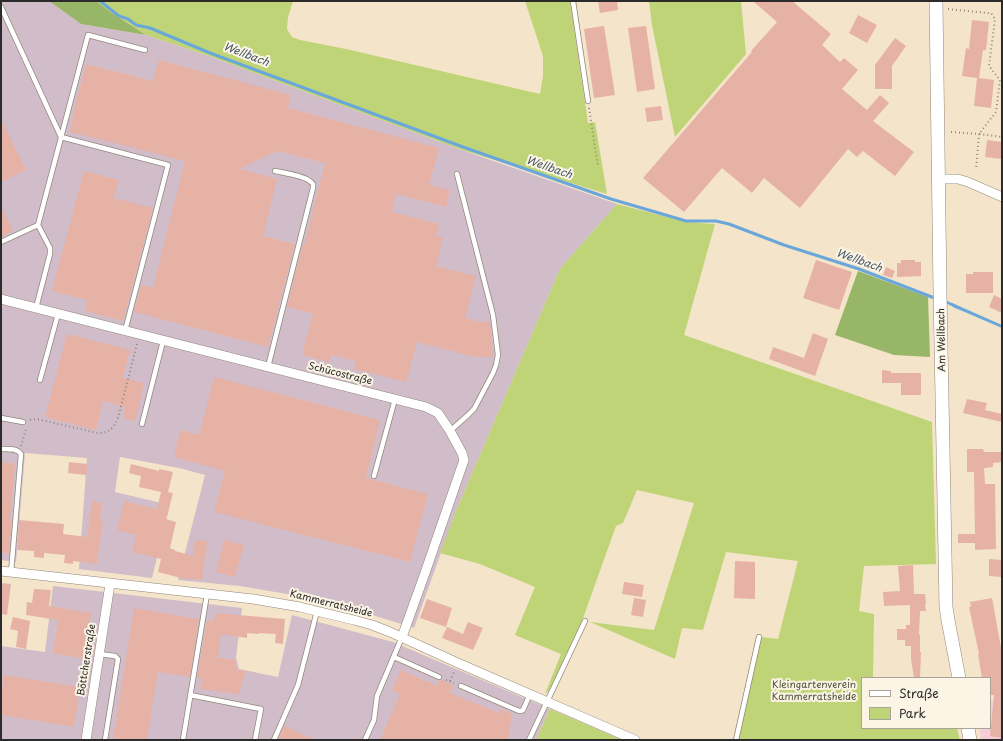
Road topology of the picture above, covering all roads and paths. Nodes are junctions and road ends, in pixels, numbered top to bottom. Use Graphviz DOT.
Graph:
graph roads {
  1 [pos="573,1"];
  2 [pos="936,4"];
  3 [pos="1,7"];
  4 [pos="145,50"];
  5 [pos="588,101"];
  6 [pos="951,132"];
  7 [pos="979,134"];
  8 [pos="61,137"];
  9 [pos="1002,137"];
  10 [pos="598,166"];
  11 [pos="976,169"];
  12 [pos="275,171"];
  13 [pos="457,174"];
  14 [pos="939,179"];
  15 [pos="1002,196"];
  16 [pos="38,225"];
  17 [pos="1,242"];
  18 [pos="1,300"];
  19 [pos="35,308"];
  20 [pos="58,314"];
  21 [pos="125,331"];
  22 [pos="140,335"];
  23 [pos="164,341"];
  24 [pos="268,367"];
  25 [pos="40,380"];
  26 [pos="395,399"];
  27 [pos="1,418"];
  28 [pos="23,422"];
  29 [pos="142,424"];
  30 [pos="26,431"];
  31 [pos="450,431"];
  32 [pos="1,449"];
  33 [pos="19,451"];
  34 [pos="374,476"];
  35 [pos="1,571"];
  36 [pos="11,573"];
  37 [pos="110,584"];
  38 [pos="207,594"];
  39 [pos="318,610"];
  40 [pos="585,621"];
  41 [pos="402,637"];
  42 [pos="758,637"];
  43 [pos="99,654"];
  44 [pos="394,657"];
  45 [pos="439,677"];
  46 [pos="959,677"];
  47 [pos="461,686"];
  48 [pos="530,694"];
  49 [pos="190,695"];
  50 [pos="546,701"];
  51 [pos="968,729"];
  52 [pos="86,740"];
  53 [pos="105,740"];
  54 [pos="183,740"];
  55 [pos="255,740"];
  56 [pos="274,740"];
  57 [pos="366,740"];
  58 [pos="529,740"];
  59 [pos="635,740"];
  60 [pos="736,740"];
  61 [pos="970,740"];
  1 -- 5 [label="lane"];
  2 -- 7 [label="path"];
  2 -- 14 [label="main road, Am Wellbach"];
  3 -- 8 [label="lane"];
  4 -- 8 [label="lane"];
  5 -- 10 [label="path"];
  6 -- 7 [label="path"];
  7 -- 9 [label="path"];
  7 -- 11 [label="path"];
  8 -- 16 [label="lane"];
  8 -- 21 [label="lane"];
  12 -- 24 [label="lane"];
  13 -- 31 [label="lane"];
  14 -- 15 [label="street"];
  14 -- 46 [label="main road, Am Wellbach"];
  16 -- 17 [label="lane"];
  16 -- 19 [label="lane"];
  18 -- 19 [label="street, Schücostraße"];
  19 -- 20 [label="street, Schücostraße"];
  20 -- 21 [label="street, Schücostraße"];
  20 -- 25 [label="lane"];
  21 -- 22 [label="street, Schücostraße"];
  22 -- 23 [label="street, Schücostraße"];
  22 -- 28 [label="path"];
  23 -- 24 [label="street, Schücostraße"];
  23 -- 29 [label="lane"];
  24 -- 26 [label="street, Schücostraße"];
  26 -- 31 [label="street, Schücostraße"];
  26 -- 34 [label="lane"];
  27 -- 28 [label="lane"];
  30 -- 33 [label="path"];
  31 -- 41 [label="street, Schücostraße"];
  32 -- 33 [label="lane"];
  33 -- 36 [label="lane"];
  35 -- 36 [label="street, Kammerratsheide"];
  36 -- 37 [label="street, Kammerratsheide"];
  37 -- 38 [label="street, Kammerratsheide"];
  37 -- 43 [label="street, Böttcherstraße"];
  38 -- 39 [label="street, Kammerratsheide"];
  38 -- 49 [label="lane"];
  39 -- 41 [label="street, Kammerratsheide"];
  39 -- 56 [label="lane"];
  40 -- 50 [label="lane"];
  41 -- 44 [label="lane"];
  41 -- 48 [label="street, Kammerratsheide"];
  42 -- 60 [label="lane"];
  43 -- 52 [label="street, Böttcherstraße"];
  43 -- 53 [label="lane"];
  44 -- 45 [label="lane"];
  44 -- 57 [label="lane"];
  45 -- 47 [label="path"];
  47 -- 48 [label="lane"];
  48 -- 50 [label="street, Kammerratsheide"];
  49 -- 54 [label="lane"];
  49 -- 55 [label="lane"];
  50 -- 58 [label="lane"];
  50 -- 59 [label="street, Kammerratsheide"];
  51 -- 61 [label="main road"];
}
